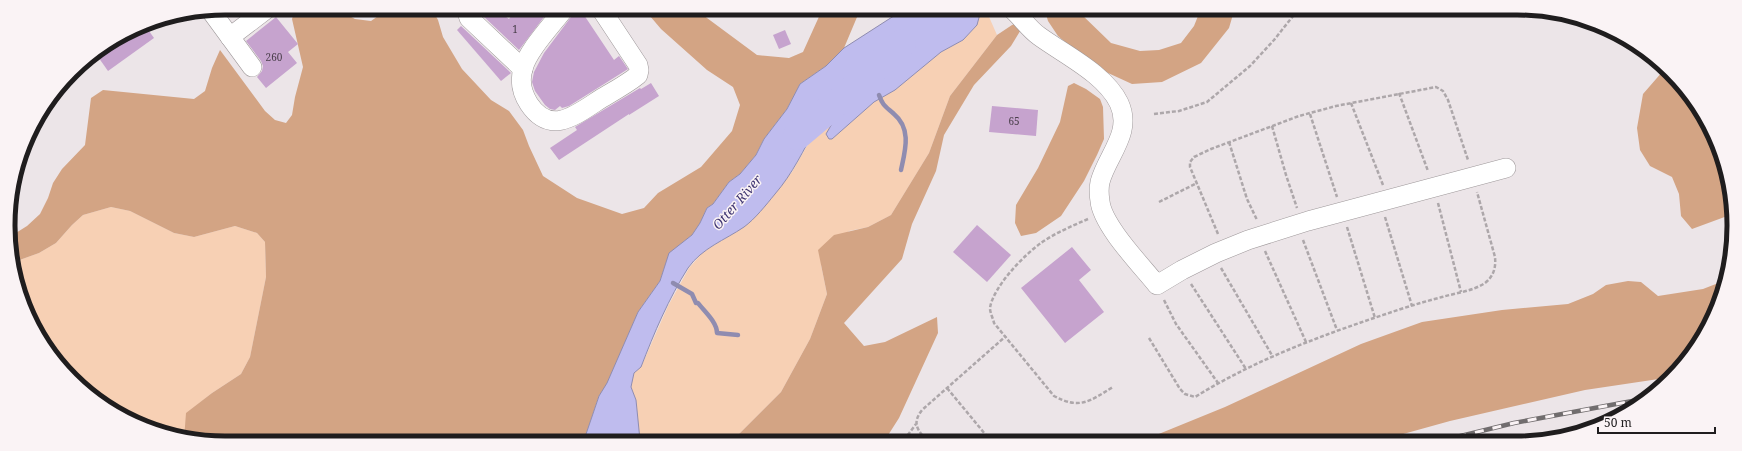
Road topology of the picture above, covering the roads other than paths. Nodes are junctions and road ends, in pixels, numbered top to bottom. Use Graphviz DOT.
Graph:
graph roads {
  1 [pos="214,15"];
  2 [pos="259,15"];
  3 [pos="468,15"];
  4 [pos="560,15"];
  5 [pos="605,15"];
  6 [pos="1019,15"];
  7 [pos="230,37"];
  8 [pos="252,67"];
  9 [pos="523,69"];
  10 [pos="1506,168"];
  1 -- 7 [label="street"];
  2 -- 7 [label="street"];
  3 -- 9 [label="street"];
  4 -- 9 [label="street"];
  5 -- 9 [label="street"];
  6 -- 10 [label="street"];
  7 -- 8 [label="street"];
}
